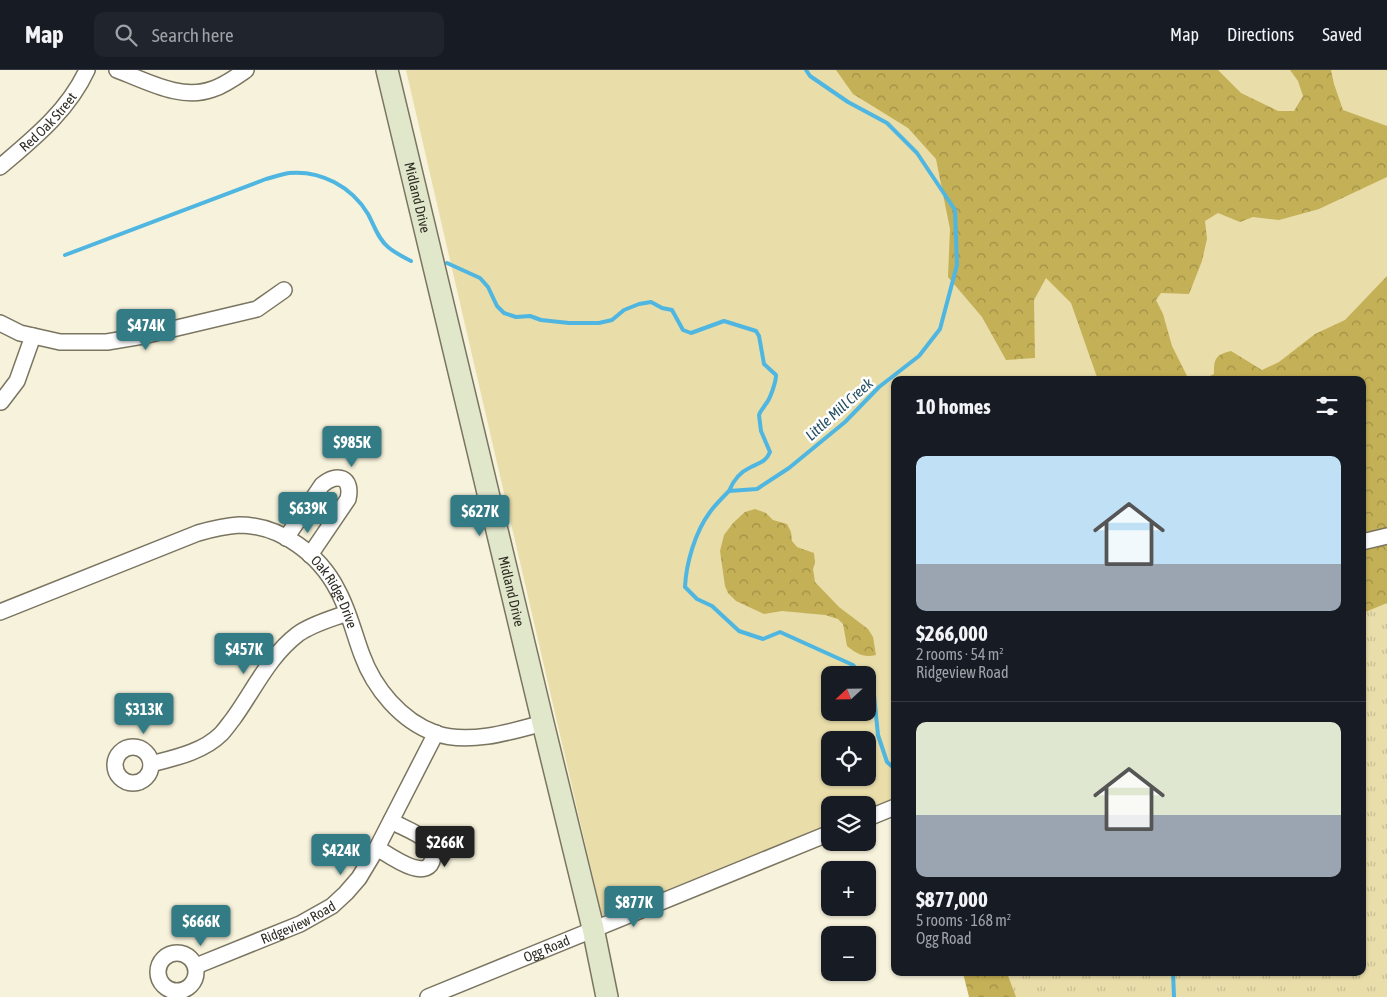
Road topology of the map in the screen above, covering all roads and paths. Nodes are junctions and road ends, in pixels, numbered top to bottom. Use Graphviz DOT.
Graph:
graph roads {
  1 [pos="88,70"];
  2 [pos="117,70"];
  3 [pos="246,70"];
  4 [pos="388,70"];
  5 [pos="0,167"];
  6 [pos="284,290"];
  7 [pos="0,323"];
  8 [pos="32,336"];
  9 [pos="1,402"];
  10 [pos="1387,536"];
  11 [pos="286,538"];
  12 [pos="1366,541"];
  13 [pos="310,555"];
  14 [pos="0,612"];
  15 [pos="348,613"];
  16 [pos="543,723"];
  17 [pos="436,734"];
  18 [pos="151,764"];
  19 [pos="891,809"];
  20 [pos="876,815"];
  21 [pos="391,821"];
  22 [pos="821,837"];
  23 [pos="377,848"];
  24 [pos="593,928"];
  25 [pos="196,966"];
  26 [pos="428,997"];
  27 [pos="607,997"];
  1 -- 5 [label="street, Red Oak Street"];
  2 -- 3 [label="street"];
  4 -- 16 [label="main road, Midland Drive"];
  6 -- 8 [label="street"];
  7 -- 8 [label="street"];
  8 -- 9 [label="street"];
  10 -- 12 [label="street"];
  11 -- 13 [label="street, Oak Ridge Drive"];
  11 -- 13 [label="street"];
  11 -- 14 [label="street, Oak Ridge Drive"];
  13 -- 15 [label="street, Oak Ridge Drive"];
  15 -- 17 [label="street, Oak Ridge Drive"];
  15 -- 18 [label="street"];
  16 -- 17 [label="street, Oak Ridge Drive"];
  16 -- 24 [label="main road, Midland Drive"];
  17 -- 21 [label="street, Ridgeview Road"];
  19 -- 20 [label="street"];
  21 -- 23 [label="street, Ridgeview Road"];
  21 -- 23 [label="street"];
  22 -- 24 [label="street, Ogg Road"];
  23 -- 25 [label="street, Ridgeview Road"];
  24 -- 26 [label="street, Ogg Road"];
  24 -- 27 [label="main road, Midland Drive"];
}
